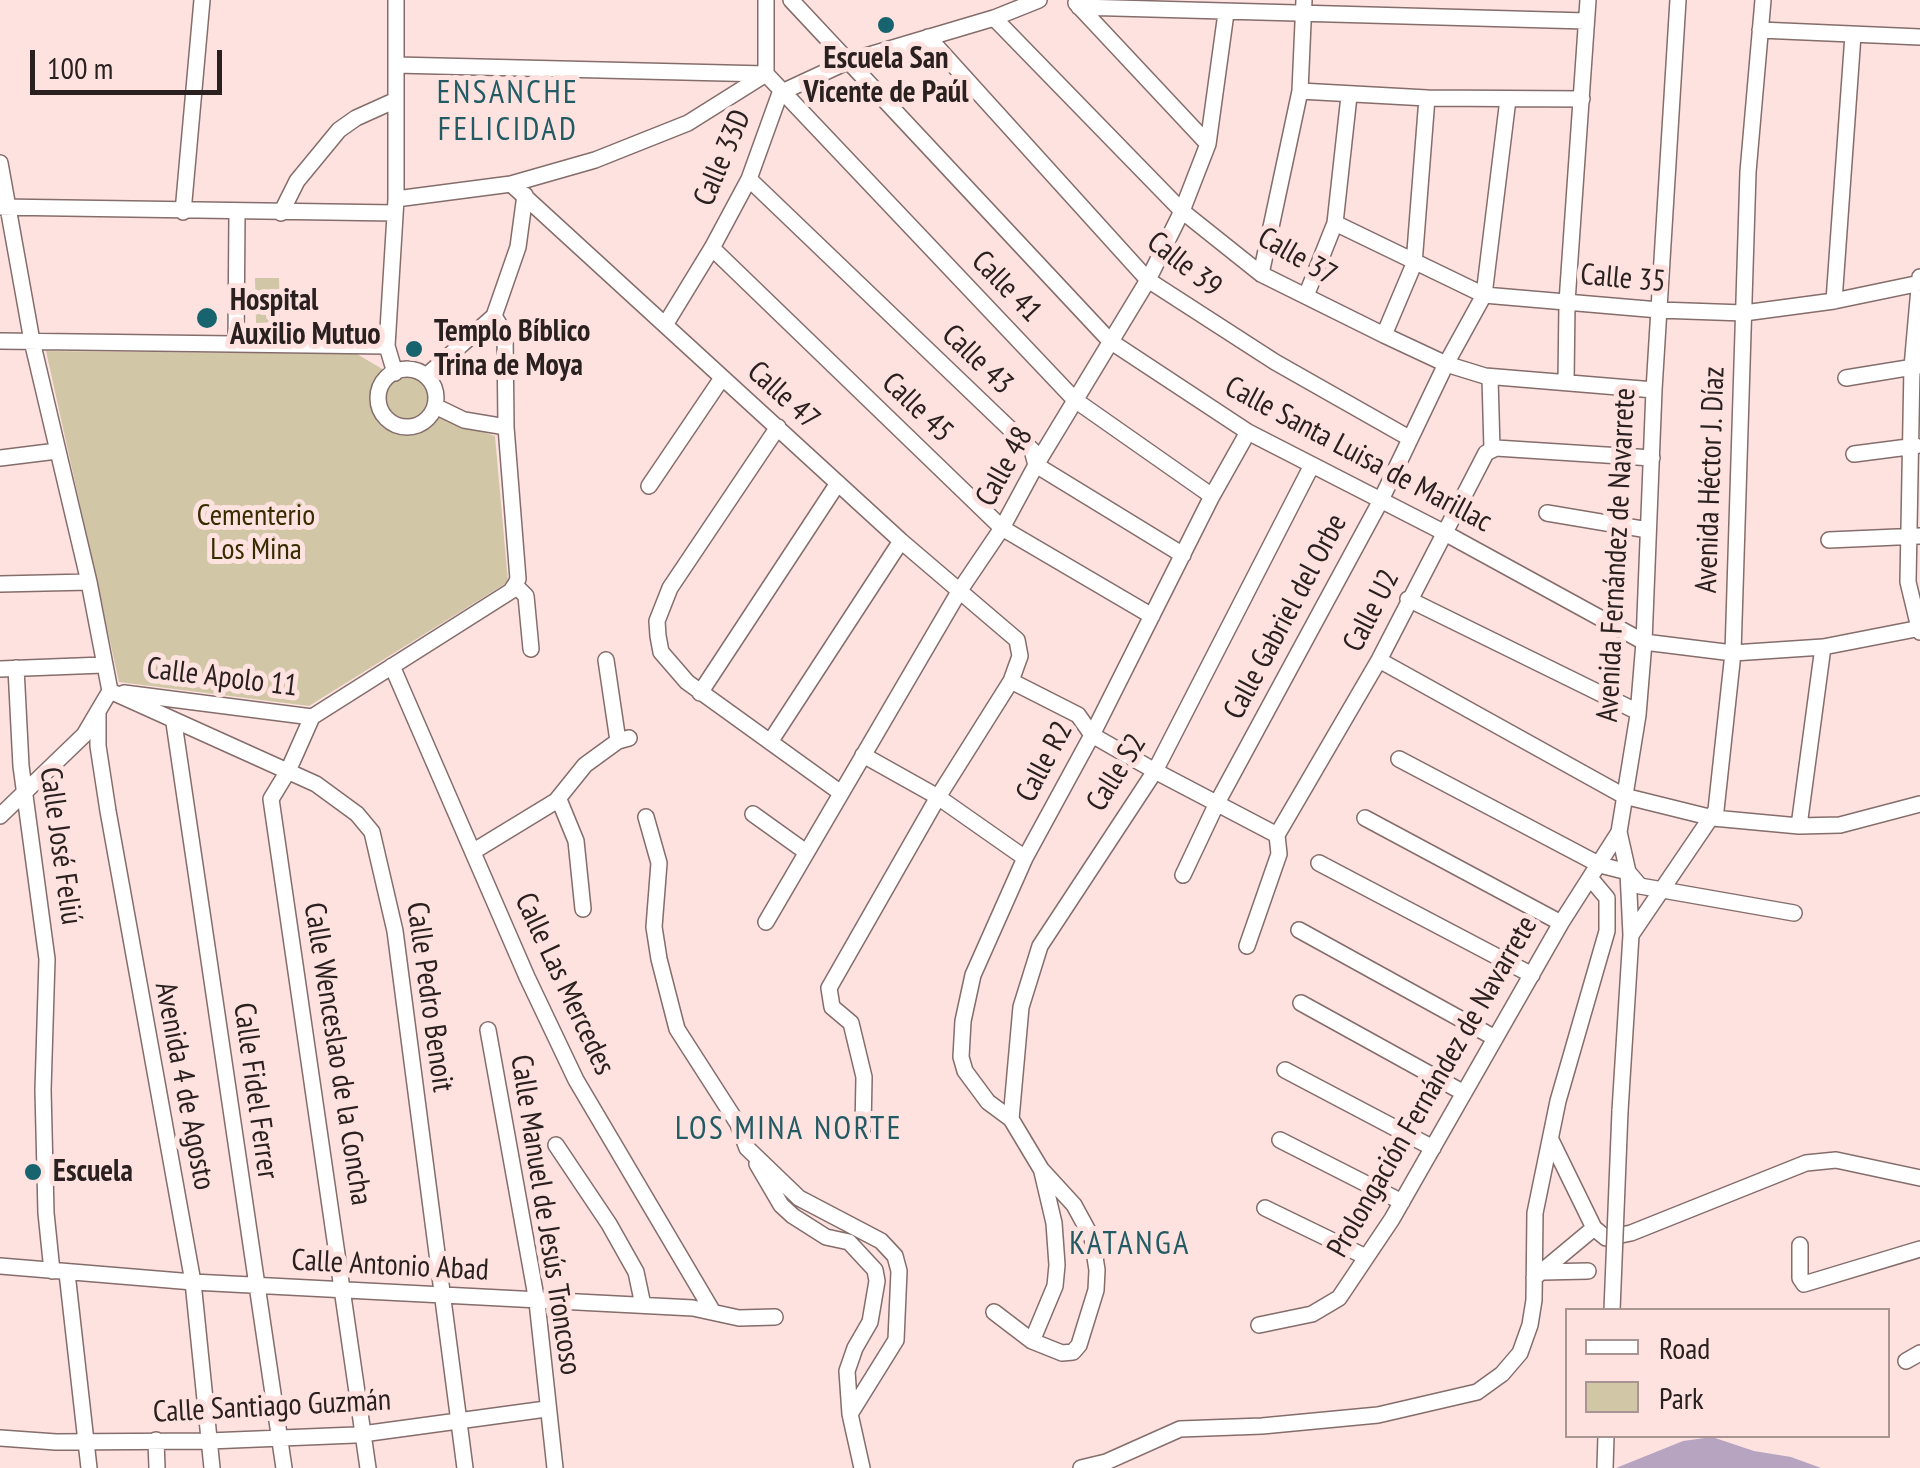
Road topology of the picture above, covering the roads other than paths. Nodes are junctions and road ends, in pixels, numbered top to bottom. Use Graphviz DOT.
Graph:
graph roads {
  1 [pos="202,0"];
  2 [pos="396,0"];
  3 [pos="766,0"];
  4 [pos="791,0"];
  5 [pos="1039,0"];
  6 [pos="1588,0"];
  7 [pos="1678,0"];
  8 [pos="1763,0"];
  9 [pos="1077,4"];
  10 [pos="1304,8"];
  11 [pos="1226,13"];
  12 [pos="994,18"];
  13 [pos="1586,21"];
  14 [pos="1760,30"];
  15 [pos="1852,35"];
  16 [pos="928,37"];
  17 [pos="1920,37"];
  18 [pos="849,61"];
  19 [pos="396,66"];
  20 [pos="766,74"];
  21 [pos="1300,91"];
  22 [pos="780,92"];
  23 [pos="1349,96"];
  24 [pos="1427,98"];
  25 [pos="1508,99"];
  26 [pos="1582,99"];
  27 [pos="396,100"];
  28 [pos="1208,144"];
  29 [pos="0,163"];
  30 [pos="749,179"];
  31 [pos="511,184"];
  32 [pos="525,195"];
  33 [pos="396,206"];
  34 [pos="4,207"];
  35 [pos="1182,211"];
  36 [pos="184,212"];
  37 [pos="237,212"];
  38 [pos="281,212"];
  39 [pos="1335,223"];
  40 [pos="712,248"];
  41 [pos="1414,264"];
  42 [pos="1920,273"];
  43 [pos="1261,274"];
  44 [pos="1148,280"];
  45 [pos="1920,283"];
  46 [pos="1484,295"];
  47 [pos="1306,296"];
  48 [pos="1834,301"];
  49 [pos="1567,302"];
  50 [pos="1658,310"];
  51 [pos="1744,313"];
  52 [pos="494,316"];
  53 [pos="664,325"];
  54 [pos="1384,335"];
  55 [pos="1110,340"];
  56 [pos="0,341"];
  57 [pos="32,341"];
  58 [pos="236,343"];
  59 [pos="387,346"];
  60 [pos="1446,364"];
  61 [pos="1916,367"];
  62 [pos="395,372"];
  63 [pos="426,376"];
  64 [pos="722,378"];
  65 [pos="1490,378"];
  66 [pos="1846,378"];
  67 [pos="1566,382"];
  68 [pos="1654,390"];
  69 [pos="1075,400"];
  70 [pos="435,406"];
  71 [pos="506,427"];
  72 [pos="778,427"];
  73 [pos="1248,432"];
  74 [pos="1409,438"];
  75 [pos="1915,446"];
  76 [pos="1492,449"];
  77 [pos="58,451"];
  78 [pos="1854,454"];
  79 [pos="0,458"];
  80 [pos="1652,458"];
  81 [pos="1036,465"];
  82 [pos="1311,467"];
  83 [pos="838,484"];
  84 [pos="649,486"];
  85 [pos="1212,496"];
  86 [pos="1380,502"];
  87 [pos="1547,513"];
  88 [pos="1002,528"];
  89 [pos="1648,530"];
  90 [pos="1443,532"];
  91 [pos="1914,537"];
  92 [pos="1829,540"];
  93 [pos="901,541"];
  94 [pos="1182,555"];
  95 [pos="89,582"];
  96 [pos="0,584"];
  97 [pos="516,585"];
  98 [pos="960,590"];
  99 [pos="1408,599"];
  100 [pos="1152,616"];
  101 [pos="1920,629"];
  102 [pos="1644,642"];
  103 [pos="1823,647"];
  104 [pos="531,649"];
  105 [pos="1733,653"];
  106 [pos="606,660"];
  107 [pos="1379,660"];
  108 [pos="102,666"];
  109 [pos="392,666"];
  110 [pos="8,668"];
  111 [pos="1011,681"];
  112 [pos="110,692"];
  113 [pos="700,693"];
  114 [pos="1638,712"];
  115 [pos="98,714"];
  116 [pos="312,717"];
  117 [pos="174,722"];
  118 [pos="1092,735"];
  119 [pos="770,742"];
  120 [pos="863,755"];
  121 [pos="1399,760"];
  122 [pos="288,771"];
  123 [pos="1155,772"];
  124 [pos="25,790"];
  125 [pos="841,793"];
  126 [pos="1624,796"];
  127 [pos="938,797"];
  128 [pos="556,800"];
  129 [pos="1218,803"];
  130 [pos="1920,804"];
  131 [pos="753,814"];
  132 [pos="0,816"];
  133 [pos="646,817"];
  134 [pos="1365,818"];
  135 [pos="1712,818"];
  136 [pos="1800,826"];
  137 [pos="1619,832"];
  138 [pos="1277,834"];
  139 [pos="474,851"];
  140 [pos="806,852"];
  141 [pos="1024,858"];
  142 [pos="1319,864"];
  143 [pos="1595,872"];
  144 [pos="1628,872"];
  145 [pos="1184,874"];
  146 [pos="1661,888"];
  147 [pos="583,909"];
  148 [pos="1794,913"];
  149 [pos="766,922"];
  150 [pos="1561,923"];
  151 [pos="1299,930"];
  152 [pos="1631,935"];
  153 [pos="1247,946"];
  154 [pos="1532,975"];
  155 [pos="1301,1003"];
  156 [pos="488,1030"];
  157 [pos="1495,1038"];
  158 [pos="1285,1070"];
  159 [pos="1464,1092"];
  160 [pos="1011,1119"];
  161 [pos="864,1130"];
  162 [pos="1280,1140"];
  163 [pos="1551,1140"];
  164 [pos="556,1145"];
  165 [pos="747,1148"];
  166 [pos="1432,1148"];
  167 [pos="1041,1168"];
  168 [pos="1920,1178"];
  169 [pos="1402,1202"];
  170 [pos="1266,1208"];
  171 [pos="1594,1228"];
  172 [pos="1800,1245"];
  173 [pos="1920,1249"];
  174 [pos="1366,1257"];
  175 [pos="0,1266"];
  176 [pos="1588,1271"];
  177 [pos="59,1272"];
  178 [pos="1539,1275"];
  179 [pos="193,1282"];
  180 [pos="256,1286"];
  181 [pos="344,1290"];
  182 [pos="440,1296"];
  183 [pos="537,1302"];
  184 [pos="644,1306"];
  185 [pos="1612,1308"];
  186 [pos="713,1312"];
  187 [pos="994,1312"];
  188 [pos="775,1317"];
  189 [pos="1258,1324"];
  190 [pos="1032,1341"];
  191 [pos="546,1409"];
  192 [pos="850,1414"];
  193 [pos="458,1422"];
  194 [pos="362,1434"];
  195 [pos="0,1438"];
  196 [pos="1606,1438"];
  197 [pos="278,1439"];
  198 [pos="156,1440"];
  199 [pos="86,1441"];
  200 [pos="209,1441"];
  201 [pos="89,1468"];
  202 [pos="157,1468"];
  203 [pos="212,1468"];
  204 [pos="284,1468"];
  205 [pos="368,1468"];
  206 [pos="465,1468"];
  207 [pos="554,1468"];
  208 [pos="862,1468"];
  209 [pos="1081,1468"];
  210 [pos="1604,1468"];
  1 -- 36 [label="street"];
  2 -- 19 [label="street"];
  3 -- 20 [label="street"];
  4 -- 18 [label="street, Calle Santa Luisa de Marillac"];
  5 -- 12 [label="street, Calle 33D"];
  6 -- 13 [label="street"];
  7 -- 50 [label="street, Avenida Fernández de Navarrete"];
  8 -- 14 [label="street, Avenida Héctor J. Díaz"];
  9 -- 11 [label="street"];
  9 -- 28 [label="street"];
  10 -- 11 [label="street"];
  10 -- 13 [label="street"];
  10 -- 21 [label="street"];
  11 -- 28 [label="street, Calle 48"];
  12 -- 16 [label="street, Calle 33D"];
  12 -- 35 [label="street, Calle 37"];
  13 -- 26 [label="street"];
  14 -- 15 [label="street"];
  14 -- 51 [label="street, Avenida Héctor J. Díaz"];
  15 -- 17 [label="street"];
  15 -- 48 [label="street"];
  16 -- 18 [label="street, Calle 33D"];
  16 -- 44 [label="street, Calle 39"];
  18 -- 22 [label="street, Calle 33D"];
  18 -- 55 [label="street, Calle Santa Luisa de Marillac"];
  19 -- 20 [label="street"];
  19 -- 27 [label="street"];
  20 -- 22 [label="street, Calle 41"];
  20 -- 31 [label="street"];
  21 -- 23 [label="street"];
  21 -- 43 [label="street"];
  22 -- 30 [label="street, Calle 33D"];
  22 -- 69 [label="street, Calle 41"];
  23 -- 24 [label="street"];
  23 -- 39 [label="street"];
  24 -- 25 [label="street"];
  24 -- 41 [label="street"];
  25 -- 26 [label="street"];
  25 -- 46 [label="street, Calle Gabriel del Orbe"];
  26 -- 49 [label="street"];
  27 -- 33 [label="street"];
  27 -- 38 [label="street"];
  28 -- 35 [label="street, Calle 48"];
  29 -- 34 [label="street"];
  30 -- 40 [label="street, Calle 33D"];
  30 -- 81 [label="street, Calle 43"];
  31 -- 32 [label="street, Calle 47"];
  31 -- 33 [label="street"];
  32 -- 52 [label="street"];
  32 -- 53 [label="street, Calle 47"];
  33 -- 38 [label="street"];
  33 -- 59 [label="street"];
  34 -- 36 [label="street"];
  34 -- 57 [label="street"];
  35 -- 43 [label="street, Calle 37"];
  35 -- 44 [label="street, Calle 48"];
  36 -- 37 [label="street"];
  37 -- 38 [label="street"];
  37 -- 58 [label="street"];
  39 -- 41 [label="street, Calle 35"];
  39 -- 47 [label="street"];
  40 -- 53 [label="street, Calle 33D"];
  40 -- 88 [label="street, Calle 45"];
  41 -- 46 [label="street, Calle 35"];
  41 -- 54 [label="street"];
  42 -- 45 [label="street"];
  43 -- 47 [label="street, Calle 37"];
  44 -- 55 [label="street, Calle 48"];
  44 -- 74 [label="street, Calle 39"];
  45 -- 48 [label="street, Calle 35"];
  45 -- 61 [label="street"];
  46 -- 49 [label="street, Calle 35"];
  46 -- 60 [label="street, Calle Gabriel del Orbe"];
  47 -- 54 [label="street, Calle 37"];
  48 -- 51 [label="street, Calle 35"];
  49 -- 50 [label="street, Calle 35"];
  49 -- 67 [label="street"];
  50 -- 51 [label="street, Calle 35"];
  50 -- 68 [label="street, Avenida Fernández de Navarrete"];
  51 -- 105 [label="street, Avenida Héctor J. Díaz"];
  52 -- 63 [label="street"];
  52 -- 71 [label="street"];
  53 -- 64 [label="street, Calle 47"];
  54 -- 60 [label="street, Calle 37"];
  55 -- 69 [label="street, Calle 48"];
  55 -- 73 [label="street, Calle Santa Luisa de Marillac"];
  56 -- 57 [label="street"];
  57 -- 58 [label="street"];
  57 -- 77 [label="street"];
  58 -- 59 [label="street"];
  59 -- 62 [label="street"];
  60 -- 65 [label="street, Calle 37"];
  60 -- 74 [label="street, Calle Gabriel del Orbe"];
  61 -- 66 [label="street"];
  61 -- 75 [label="street"];
  62 -- 63 [label="street"];
  62 -- 70 [label="street"];
  63 -- 70 [label="street"];
  64 -- 72 [label="street, Calle 47"];
  64 -- 84 [label="street"];
  65 -- 67 [label="street, Calle 37"];
  65 -- 76 [label="street"];
  67 -- 68 [label="street, Calle 37"];
  68 -- 80 [label="street, Avenida Fernández de Navarrete"];
  69 -- 81 [label="street, Calle 48"];
  69 -- 85 [label="street, Calle 41"];
  70 -- 71 [label="street"];
  71 -- 97 [label="street"];
  72 -- 83 [label="street, Calle 47"];
  72 -- 113 [label="street"];
  73 -- 82 [label="street, Calle Santa Luisa de Marillac"];
  73 -- 85 [label="street, Calle R2"];
  74 -- 86 [label="street, Calle Gabriel del Orbe"];
  75 -- 78 [label="street"];
  75 -- 91 [label="street"];
  76 -- 80 [label="street"];
  76 -- 90 [label="street, Calle U2"];
  77 -- 79 [label="street"];
  77 -- 95 [label="street"];
  80 -- 89 [label="street, Avenida Fernández de Navarrete"];
  81 -- 88 [label="street, Calle 48"];
  81 -- 94 [label="street, Calle 43"];
  82 -- 86 [label="street, Calle Santa Luisa de Marillac"];
  82 -- 123 [label="street, Calle S2"];
  83 -- 93 [label="street, Calle 47"];
  83 -- 113 [label="street"];
  85 -- 94 [label="street, Calle R2"];
  86 -- 90 [label="street, Calle Santa Luisa de Marillac"];
  86 -- 129 [label="street, Calle Gabriel del Orbe"];
  87 -- 89 [label="street"];
  88 -- 98 [label="street, Calle 48"];
  88 -- 100 [label="street, Calle 45"];
  89 -- 102 [label="street, Avenida Fernández de Navarrete"];
  90 -- 99 [label="street, Calle U2"];
  90 -- 102 [label="street, Calle Santa Luisa de Marillac"];
  91 -- 92 [label="street"];
  91 -- 101 [label="street"];
  93 -- 98 [label="street, Calle 47"];
  93 -- 119 [label="street"];
  94 -- 100 [label="street, Calle R2"];
  95 -- 96 [label="street"];
  95 -- 108 [label="street"];
  97 -- 104 [label="street"];
  97 -- 109 [label="street, Calle Apolo 11"];
  98 -- 111 [label="street, Calle 47"];
  98 -- 120 [label="street, Calle 48"];
  99 -- 107 [label="street, Calle U2"];
  99 -- 114 [label="street"];
  100 -- 118 [label="street, Calle R2"];
  101 -- 103 [label="street, Calle Santa Luisa de Marillac"];
  102 -- 105 [label="street, Calle Santa Luisa de Marillac"];
  102 -- 114 [label="street, Avenida Fernández de Navarrete"];
  103 -- 105 [label="street, Calle Santa Luisa de Marillac"];
  103 -- 136 [label="street"];
  105 -- 135 [label="street, Avenida Héctor J. Díaz"];
  106 -- 128 [label="street"];
  107 -- 126 [label="street"];
  107 -- 138 [label="street, Calle U2"];
  108 -- 110 [label="street"];
  108 -- 112 [label="street"];
  109 -- 116 [label="street, Calle Apolo 11"];
  109 -- 139 [label="street, Calle Las Mercedes"];
  110 -- 124 [label="street, Calle José Feliú"];
  111 -- 118 [label="street"];
  111 -- 127 [label="street"];
  112 -- 115 [label="street, Calle Apolo 11"];
  112 -- 116 [label="street, Calle Apolo 11"];
  112 -- 117 [label="street, Calle Pedro Benoit"];
  113 -- 119 [label="street"];
  114 -- 126 [label="street, Avenida Fernández de Navarrete"];
  115 -- 124 [label="street, Calle Apolo 11"];
  115 -- 179 [label="street, Avenida 4 de Agosto"];
  116 -- 122 [label="street, Calle Wenceslao de la Concha"];
  117 -- 122 [label="street, Calle Pedro Benoit"];
  117 -- 180 [label="street, Calle Fidel Ferrer"];
  118 -- 123 [label="street"];
  118 -- 141 [label="street, Calle R2"];
  119 -- 125 [label="street"];
  120 -- 125 [label="street, Calle 48"];
  120 -- 127 [label="street"];
  121 -- 143 [label="street"];
  122 -- 181 [label="street, Calle Wenceslao de la Concha"];
  122 -- 182 [label="street, Calle Pedro Benoit"];
  123 -- 129 [label="street"];
  123 -- 160 [label="street, Calle S2"];
  124 -- 132 [label="street, Calle Apolo 11"];
  124 -- 177 [label="street, Calle José Feliú"];
  125 -- 140 [label="street, Calle 48"];
  126 -- 135 [label="street"];
  126 -- 137 [label="street, Avenida Fernández de Navarrete"];
  127 -- 141 [label="street"];
  127 -- 161 [label="street"];
  128 -- 139 [label="street"];
  128 -- 147 [label="street"];
  129 -- 138 [label="street"];
  129 -- 145 [label="street, Calle Gabriel del Orbe"];
  130 -- 136 [label="street"];
  131 -- 140 [label="street"];
  133 -- 165 [label="street"];
  134 -- 150 [label="street"];
  135 -- 136 [label="street"];
  135 -- 146 [label="street, Avenida Héctor J. Díaz"];
  137 -- 143 [label="street, Prolongación Fernández de Navarrete"];
  137 -- 144 [label="street, Avenida Fernández de Navarrete"];
  138 -- 153 [label="street, Calle U2"];
  139 -- 186 [label="street, Calle Las Mercedes"];
  140 -- 149 [label="street, Calle 48"];
  141 -- 160 [label="street, Calle R2"];
  142 -- 154 [label="street"];
  143 -- 144 [label="street"];
  143 -- 150 [label="street, Prolongación Fernández de Navarrete"];
  143 -- 163 [label="street"];
  144 -- 146 [label="street"];
  144 -- 152 [label="street, Avenida Fernández de Navarrete"];
  146 -- 148 [label="street"];
  146 -- 152 [label="street, Avenida Héctor J. Díaz"];
  150 -- 154 [label="street, Prolongación Fernández de Navarrete"];
  151 -- 157 [label="street"];
  152 -- 185 [label="street, Avenida Fernández de Navarrete, bridge"];
  154 -- 157 [label="street, Prolongación Fernández de Navarrete"];
  155 -- 159 [label="street"];
  156 -- 183 [label="street, Calle Manuel de Jesús Troncoso"];
  157 -- 159 [label="street, Prolongación Fernández de Navarrete"];
  158 -- 166 [label="street"];
  159 -- 166 [label="street, Prolongación Fernández de Navarrete"];
  160 -- 167 [label="street, Calle R2"];
  162 -- 169 [label="street"];
  163 -- 171 [label="street"];
  163 -- 178 [label="street"];
  164 -- 184 [label="street"];
  165 -- 192 [label="street"];
  165 -- 192 [label="street"];
  166 -- 169 [label="street, Prolongación Fernández de Navarrete"];
  167 -- 190 [label="street"];
  167 -- 190 [label="street"];
  168 -- 171 [label="street"];
  169 -- 174 [label="street, Prolongación Fernández de Navarrete"];
  170 -- 174 [label="street"];
  171 -- 178 [label="street"];
  172 -- 173 [label="street"];
  174 -- 189 [label="street, Prolongación Fernández de Navarrete"];
  175 -- 177 [label="street, Calle Antonio Abad"];
  176 -- 178 [label="street"];
  177 -- 179 [label="street, Calle Antonio Abad"];
  177 -- 199 [label="street, Calle José Feliú"];
  178 -- 209 [label="street"];
  179 -- 180 [label="street, Calle Antonio Abad"];
  179 -- 200 [label="street, Avenida 4 de Agosto"];
  180 -- 181 [label="street, Calle Antonio Abad"];
  180 -- 197 [label="street, Calle Fidel Ferrer"];
  181 -- 182 [label="street, Calle Antonio Abad"];
  181 -- 194 [label="street, Calle Wenceslao de la Concha"];
  182 -- 183 [label="street, Calle Antonio Abad"];
  182 -- 193 [label="street, Calle Pedro Benoit"];
  183 -- 184 [label="street, Calle Antonio Abad"];
  183 -- 191 [label="street, Calle Manuel de Jesús Troncoso"];
  184 -- 186 [label="street, Calle Antonio Abad"];
  186 -- 188 [label="street, Calle Antonio Abad"];
  187 -- 190 [label="street"];
  191 -- 193 [label="street, Calle Santiago Guzmán"];
  191 -- 207 [label="street, Calle Manuel de Jesús Troncoso"];
  192 -- 208 [label="street"];
  193 -- 194 [label="street, Calle Santiago Guzmán"];
  193 -- 206 [label="street, Calle Pedro Benoit"];
  194 -- 197 [label="street, Calle Santiago Guzmán"];
  194 -- 205 [label="street, Calle Wenceslao de la Concha"];
  195 -- 199 [label="street, Calle Santiago Guzmán"];
  196 -- 210 [label="street"];
  197 -- 200 [label="street, Calle Santiago Guzmán"];
  197 -- 204 [label="street, Calle Fidel Ferrer"];
  198 -- 199 [label="street, Calle Santiago Guzmán"];
  198 -- 200 [label="street, Calle Santiago Guzmán"];
  198 -- 202 [label="street"];
  199 -- 201 [label="street, Calle José Feliú"];
  200 -- 203 [label="street, Avenida 4 de Agosto"];
}
